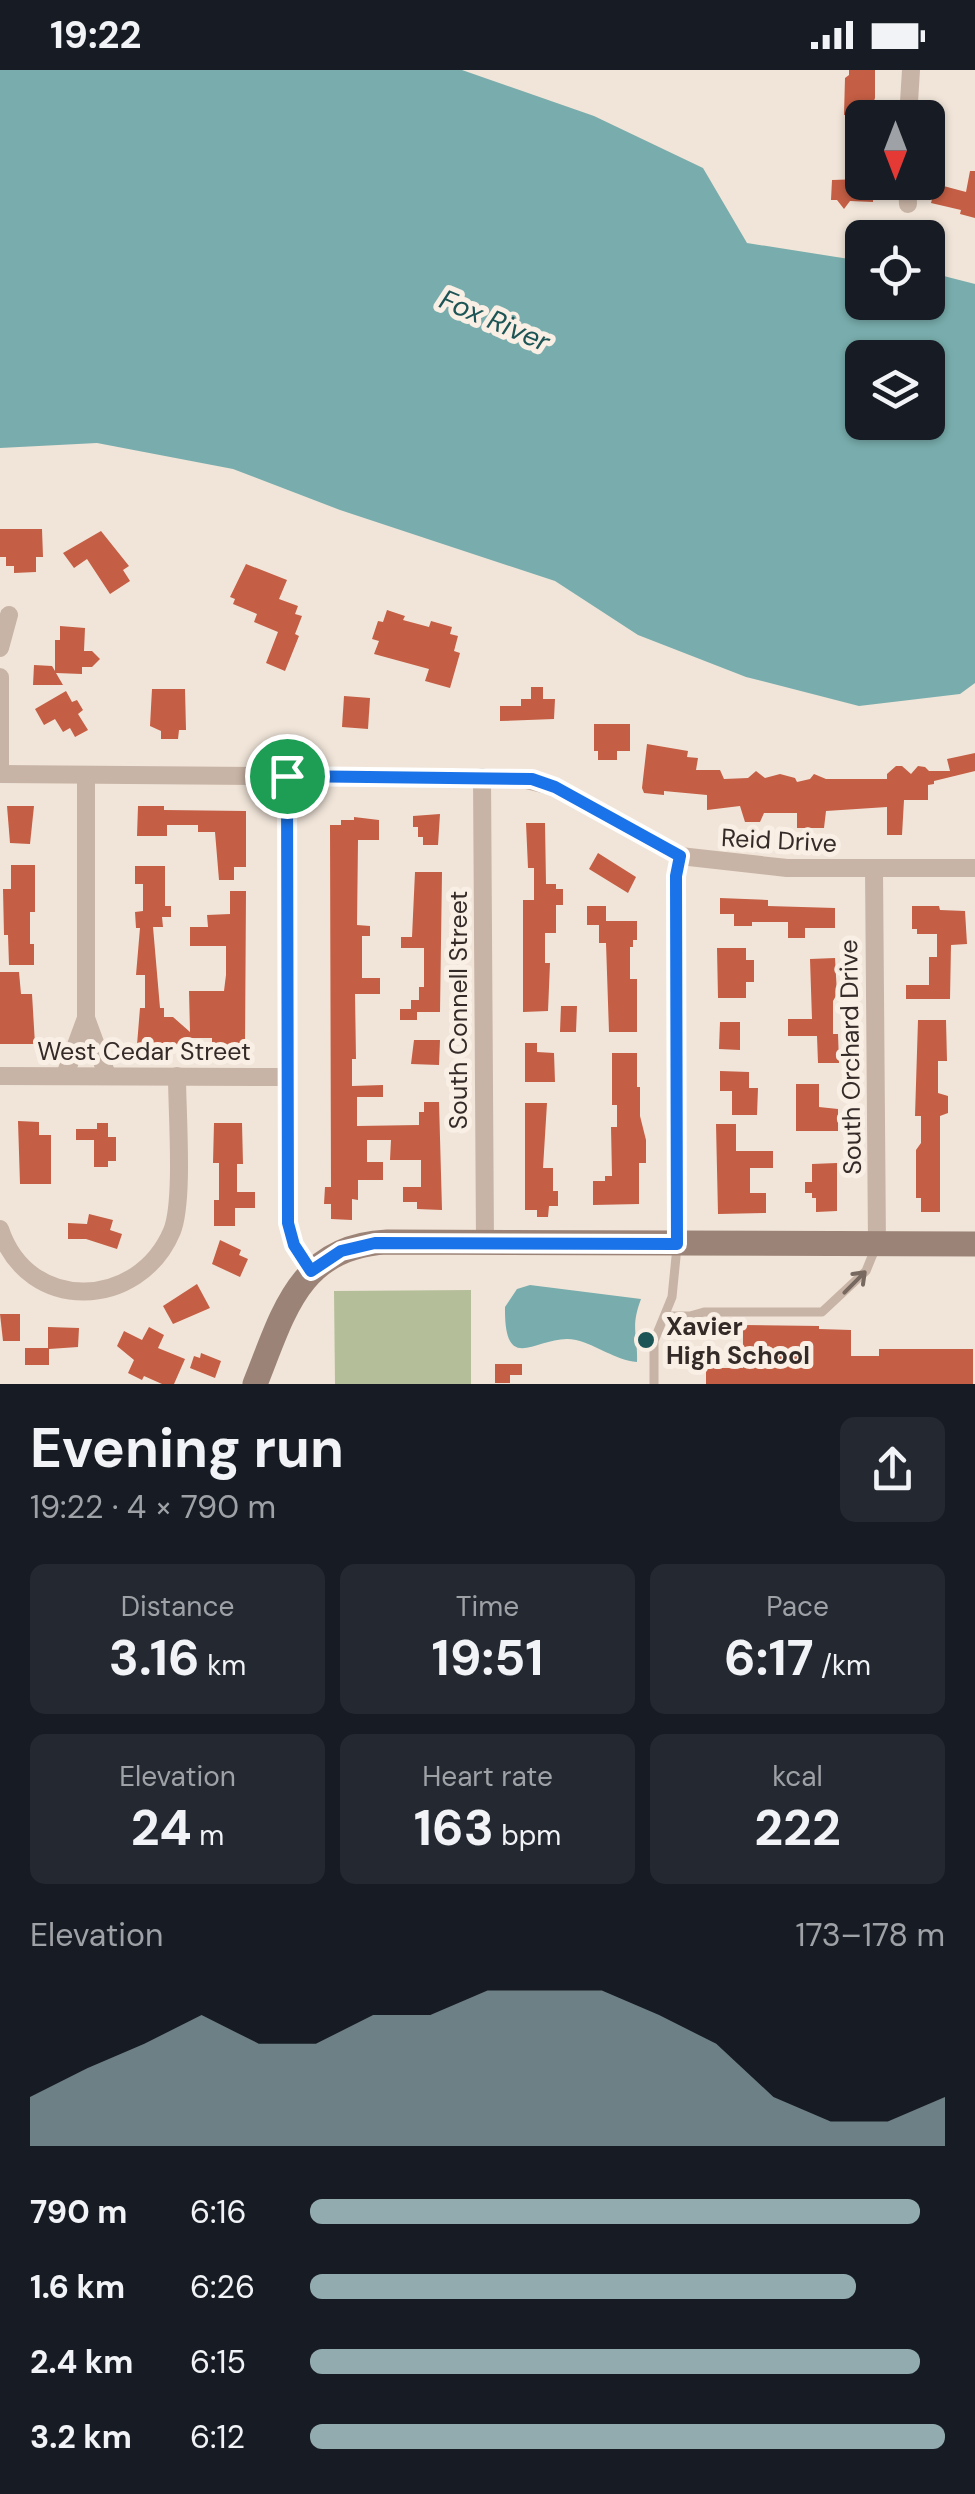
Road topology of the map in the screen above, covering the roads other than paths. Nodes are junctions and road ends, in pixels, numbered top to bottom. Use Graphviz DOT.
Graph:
graph roads {
  1 [pos="911,70"];
  2 [pos="909,100"];
  3 [pos="908,200"];
  4 [pos="908,204"];
  5 [pos="8,616"];
  6 [pos="0,648"];
  7 [pos="0,678"];
  8 [pos="0,774"];
  9 [pos="86,775"];
  10 [pos="287,776"];
  11 [pos="482,777"];
  12 [pos="680,856"];
  13 [pos="975,868"];
  14 [pos="874,869"];
  15 [pos="86,1018"];
  16 [pos="107,1075"];
  17 [pos="0,1076"];
  18 [pos="65,1076"];
  19 [pos="177,1076"];
  20 [pos="288,1077"];
  21 [pos="0,1229"];
  22 [pos="485,1242"];
  23 [pos="677,1244"];
  24 [pos="975,1244"];
  25 [pos="877,1245"];
  26 [pos="311,1271"];
  27 [pos="665,1316"];
  28 [pos="254,1384"];
  29 [pos="654,1384"];
  1 -- 2 [label="street"];
  3 -- 4 [label="street"];
  5 -- 6 [label="street"];
  7 -- 8 [label="street"];
  8 -- 9 [label="street, Reid Drive"];
  9 -- 10 [label="street, Reid Drive"];
  9 -- 15 [label="street"];
  10 -- 11 [label="street, Reid Drive"];
  10 -- 20 [label="street"];
  11 -- 12 [label="street, Reid Drive"];
  11 -- 22 [label="street, South Connell Street"];
  12 -- 14 [label="street, Reid Drive"];
  12 -- 23 [label="street"];
  13 -- 14 [label="street, Reid Drive"];
  14 -- 25 [label="street, South Orchard Drive"];
  15 -- 16 [label="street"];
  15 -- 18 [label="street"];
  16 -- 18 [label="street, West Cedar Street"];
  16 -- 19 [label="street, West Cedar Street"];
  17 -- 18 [label="street, West Cedar Street"];
  19 -- 20 [label="street, West Cedar Street"];
  19 -- 21 [label="street"];
  20 -- 26 [label="street"];
  22 -- 23 [label="main road"];
  22 -- 26 [label="main road"];
  23 -- 25 [label="main road"];
  23 -- 27 [label="lane"];
  24 -- 25 [label="main road"];
  27 -- 25 [label="lane, one-way"];
  26 -- 28 [label="main road"];
  27 -- 29 [label="lane"];
}
